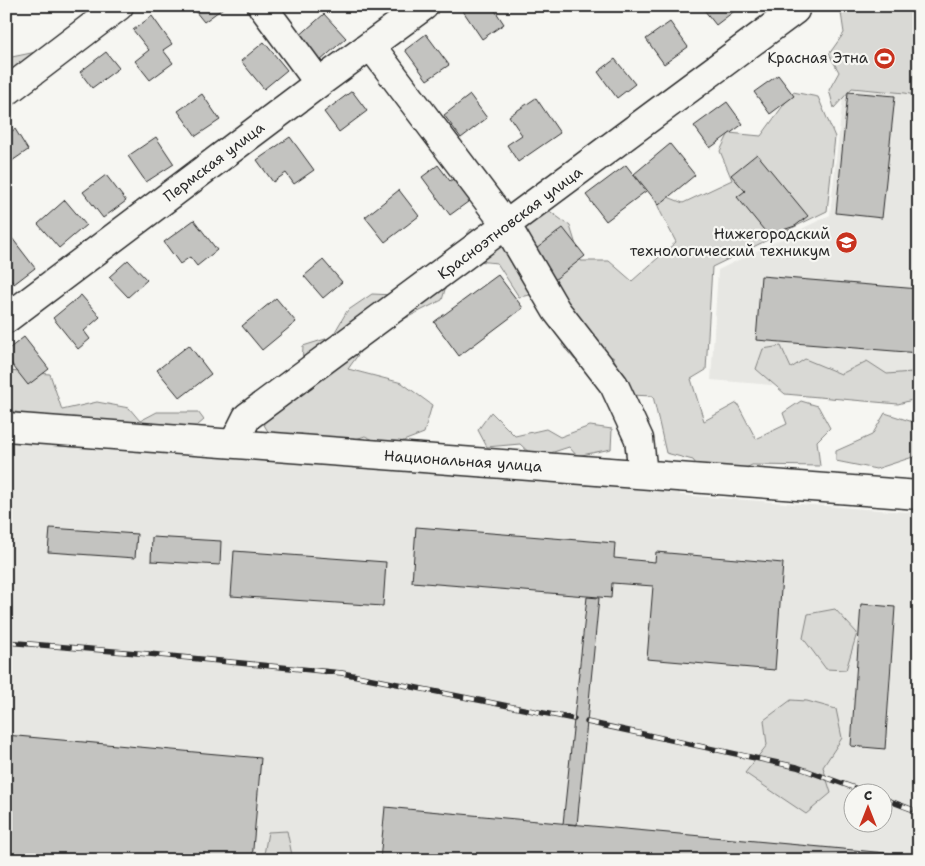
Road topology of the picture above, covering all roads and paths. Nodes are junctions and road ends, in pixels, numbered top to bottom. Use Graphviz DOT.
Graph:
graph roads {
  1 [pos="119,6"];
  2 [pos="262,6"];
  3 [pos="424,6"];
  4 [pos="795,10"];
  5 [pos="371,46"];
  6 [pos="319,83"];
  7 [pos="6,92"];
  8 [pos="507,226"];
  9 [pos="6,319"];
  10 [pos="6,427"];
  11 [pos="234,443"];
  12 [pos="643,474"];
  13 [pos="919,495"];
  1 -- 7 [label="street"];
  2 -- 6 [label="street"];
  3 -- 5 [label="street, Пермская улица"];
  4 -- 8 [label="street, Красноэтновская улица"];
  5 -- 6 [label="street, Пермская улица"];
  5 -- 8 [label="street"];
  6 -- 9 [label="street, Пермская улица"];
  8 -- 11 [label="street, Красноэтновская улица"];
  8 -- 12 [label="street"];
  10 -- 11 [label="street, Национальная улица"];
  11 -- 12 [label="street, Национальная улица"];
  12 -- 13 [label="street, Национальная улица"];
}
